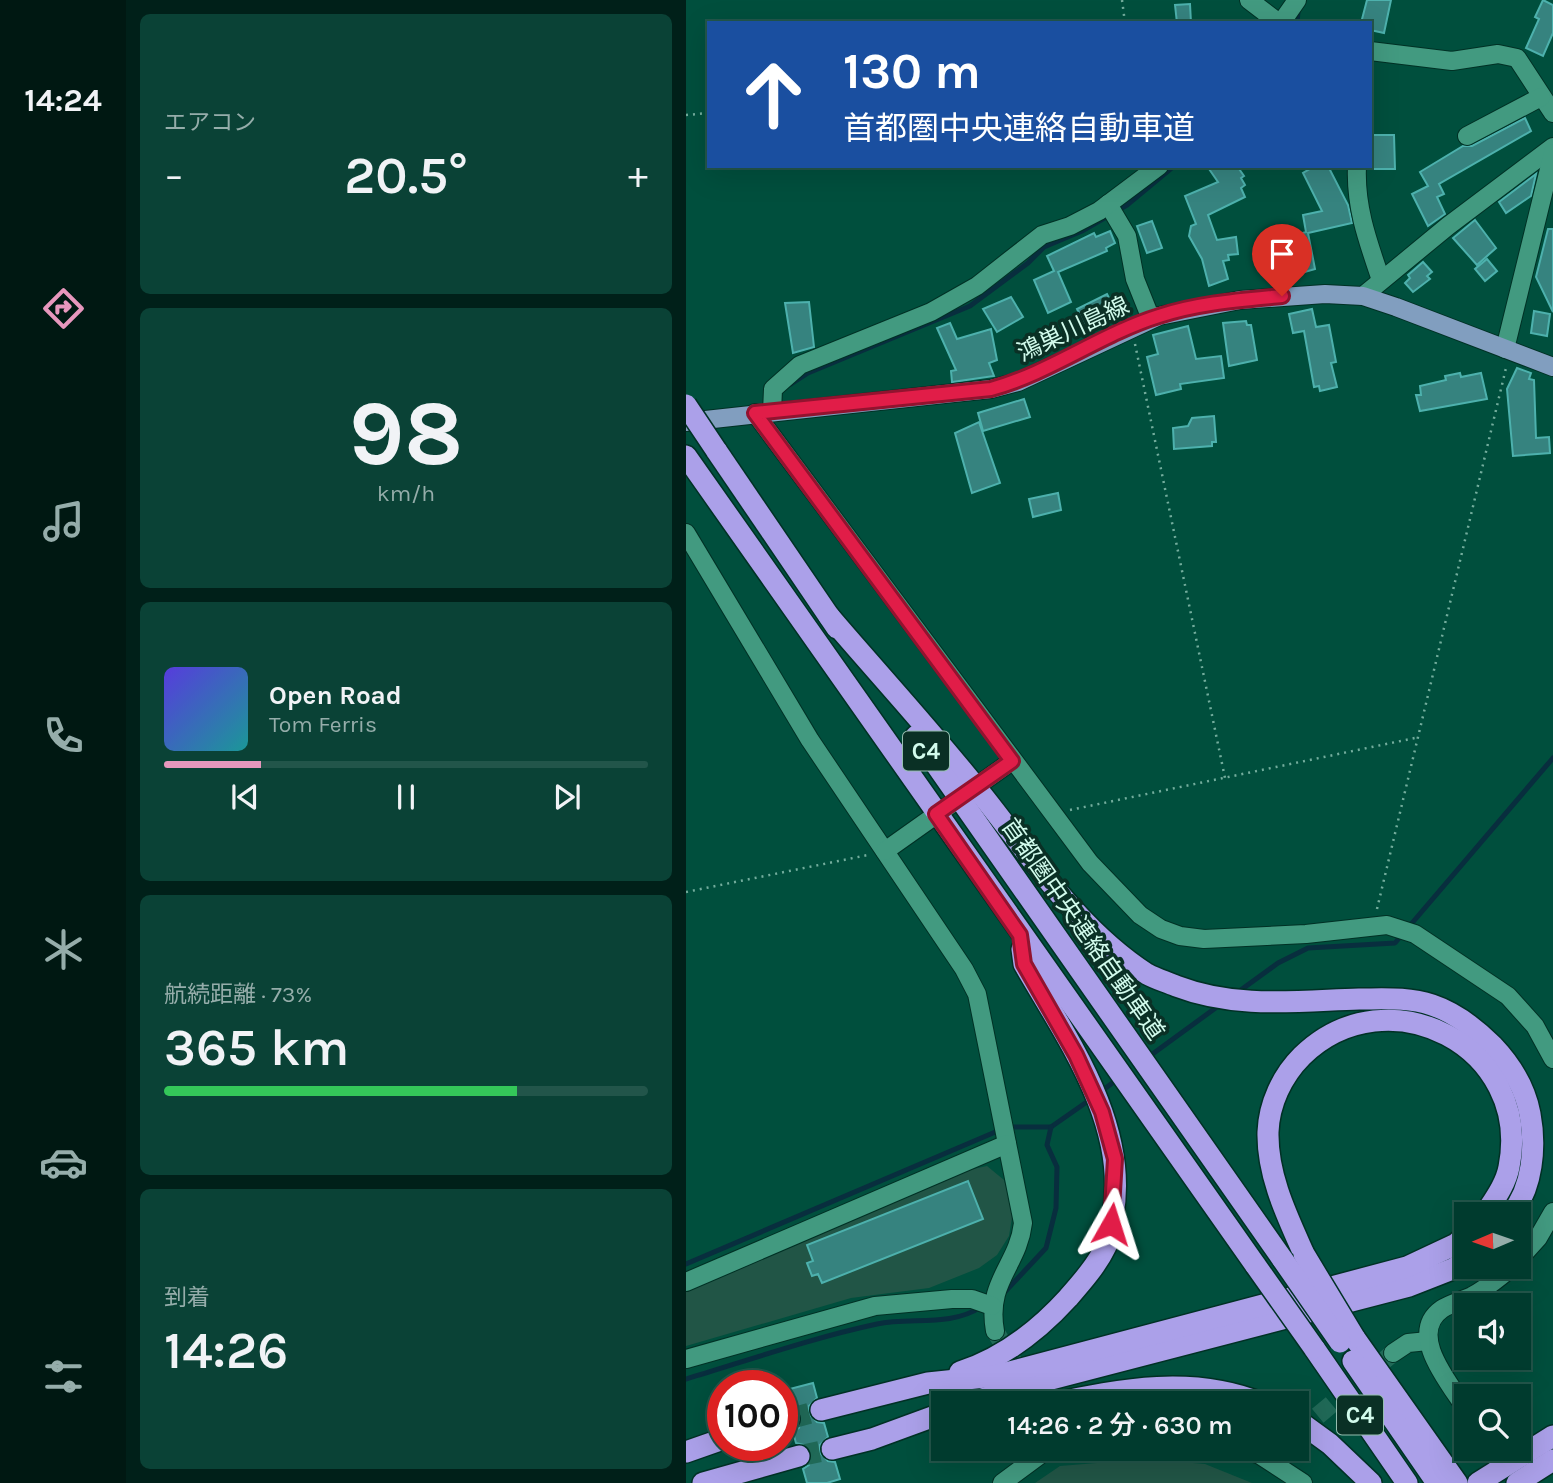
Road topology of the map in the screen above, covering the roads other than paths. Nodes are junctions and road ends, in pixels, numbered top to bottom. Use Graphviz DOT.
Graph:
graph roads {
  1 [pos="1249,0"];
  2 [pos="1297,0"];
  3 [pos="1277,21"];
  4 [pos="1281,21"];
  5 [pos="1372,51"];
  6 [pos="1541,97"];
  7 [pos="1553,113"];
  8 [pos="1467,136"];
  9 [pos="1553,147"];
  10 [pos="1553,153"];
  11 [pos="1157,168"];
  12 [pos="1357,168"];
  13 [pos="1111,209"];
  14 [pos="1381,280"];
  15 [pos="1363,296"];
  16 [pos="1150,319"];
  17 [pos="1508,350"];
  18 [pos="1553,367"];
  19 [pos="686,405"];
  20 [pos="763,413"];
  21 [pos="686,422"];
  22 [pos="686,456"];
  23 [pos="686,533"];
  24 [pos="1012,761"];
  25 [pos="967,792"];
  26 [pos="936,814"];
  27 [pos="884,851"];
  28 [pos="1020,935"];
  29 [pos="1553,1059"];
  30 [pos="1006,1142"];
  31 [pos="1491,1202"];
  32 [pos="1517,1202"];
  33 [pos="1553,1212"];
  34 [pos="1454,1245"];
  35 [pos="1531,1246"];
  36 [pos="1454,1268"];
  37 [pos="1497,1279"];
  38 [pos="686,1282"];
  39 [pos="992,1305"];
  40 [pos="995,1331"];
  41 [pos="1347,1340"];
  42 [pos="1428,1341"];
  43 [pos="1394,1353"];
  44 [pos="686,1359"];
  45 [pos="928,1383"];
  46 [pos="1454,1390"];
  47 [pos="1004,1391"];
  48 [pos="1111,1391"];
  49 [pos="1215,1391"];
  50 [pos="821,1410"];
  51 [pos="931,1417"];
  52 [pos="931,1427"];
  53 [pos="1309,1429"];
  54 [pos="1553,1436"];
  55 [pos="872,1439"];
  56 [pos="707,1445"];
  57 [pos="831,1449"];
  58 [pos="686,1452"];
  59 [pos="799,1456"];
  60 [pos="1553,1460"];
  61 [pos="1032,1461"];
  62 [pos="1278,1461"];
  63 [pos="1510,1475"];
  64 [pos="1443,1477"];
  65 [pos="703,1483"];
  66 [pos="1002,1483"];
  67 [pos="1303,1483"];
  68 [pos="1371,1483"];
  69 [pos="1407,1483"];
  70 [pos="1478,1483"];
  1 -- 3 [label="street"];
  2 -- 4 [label="street"];
  5 -- 6 [label="street"];
  6 -- 7 [label="street"];
  6 -- 8 [label="street"];
  9 -- 14 [label="street"];
  10 -- 17 [label="street"];
  11 -- 13 [label="street"];
  12 -- 14 [label="street"];
  13 -- 16 [label="street"];
  13 -- 20 [label="street"];
  14 -- 15 [label="street"];
  15 -- 16 [label="main road, 鴻巣川島線"];
  15 -- 17 [label="main road, 鴻巣川島線"];
  16 -- 20 [label="main road, 鴻巣川島線"];
  17 -- 18 [label="main road, 鴻巣川島線"];
  19 -- 25 [label="highway, 首都圏中央連絡自動車道 / C4, bridge"];
  20 -- 21 [label="main road, 鴻巣川島線"];
  20 -- 24 [label="street"];
  22 -- 26 [label="highway, C4"];
  23 -- 27 [label="street"];
  24 -- 25 [label="street"];
  24 -- 29 [label="street"];
  25 -- 26 [label="street"];
  25 -- 32 [label="highway"];
  25 -- 41 [label="highway, 首都圏中央連絡自動車道 / C4, bridge"];
  26 -- 27 [label="street"];
  26 -- 28 [label="highway, C4"];
  27 -- 30 [label="street"];
  28 -- 45 [label="highway"];
  28 -- 69 [label="highway, C4, bridge"];
  30 -- 38 [label="street"];
  30 -- 39 [label="street"];
  31 -- 41 [label="highway, bridge"];
  33 -- 35 [label="street"];
  34 -- 45 [label="highway"];
  36 -- 47 [label="highway"];
  37 -- 42 [label="street"];
  39 -- 40 [label="street"];
  39 -- 44 [label="street"];
  41 -- 64 [label="highway, C4"];
  42 -- 43 [label="street"];
  42 -- 46 [label="street"];
  45 -- 50 [label="highway"];
  48 -- 49 [label="highway"];
  51 -- 55 [label="highway"];
  52 -- 55 [label="highway"];
  53 -- 68 [label="highway"];
  54 -- 63 [label="highway"];
  55 -- 57 [label="highway"];
  56 -- 58 [label="highway"];
  59 -- 65 [label="highway"];
  60 -- 63 [label="highway"];
  61 -- 66 [label="street"];
  62 -- 67 [label="street"];
  63 -- 70 [label="highway"];
}
